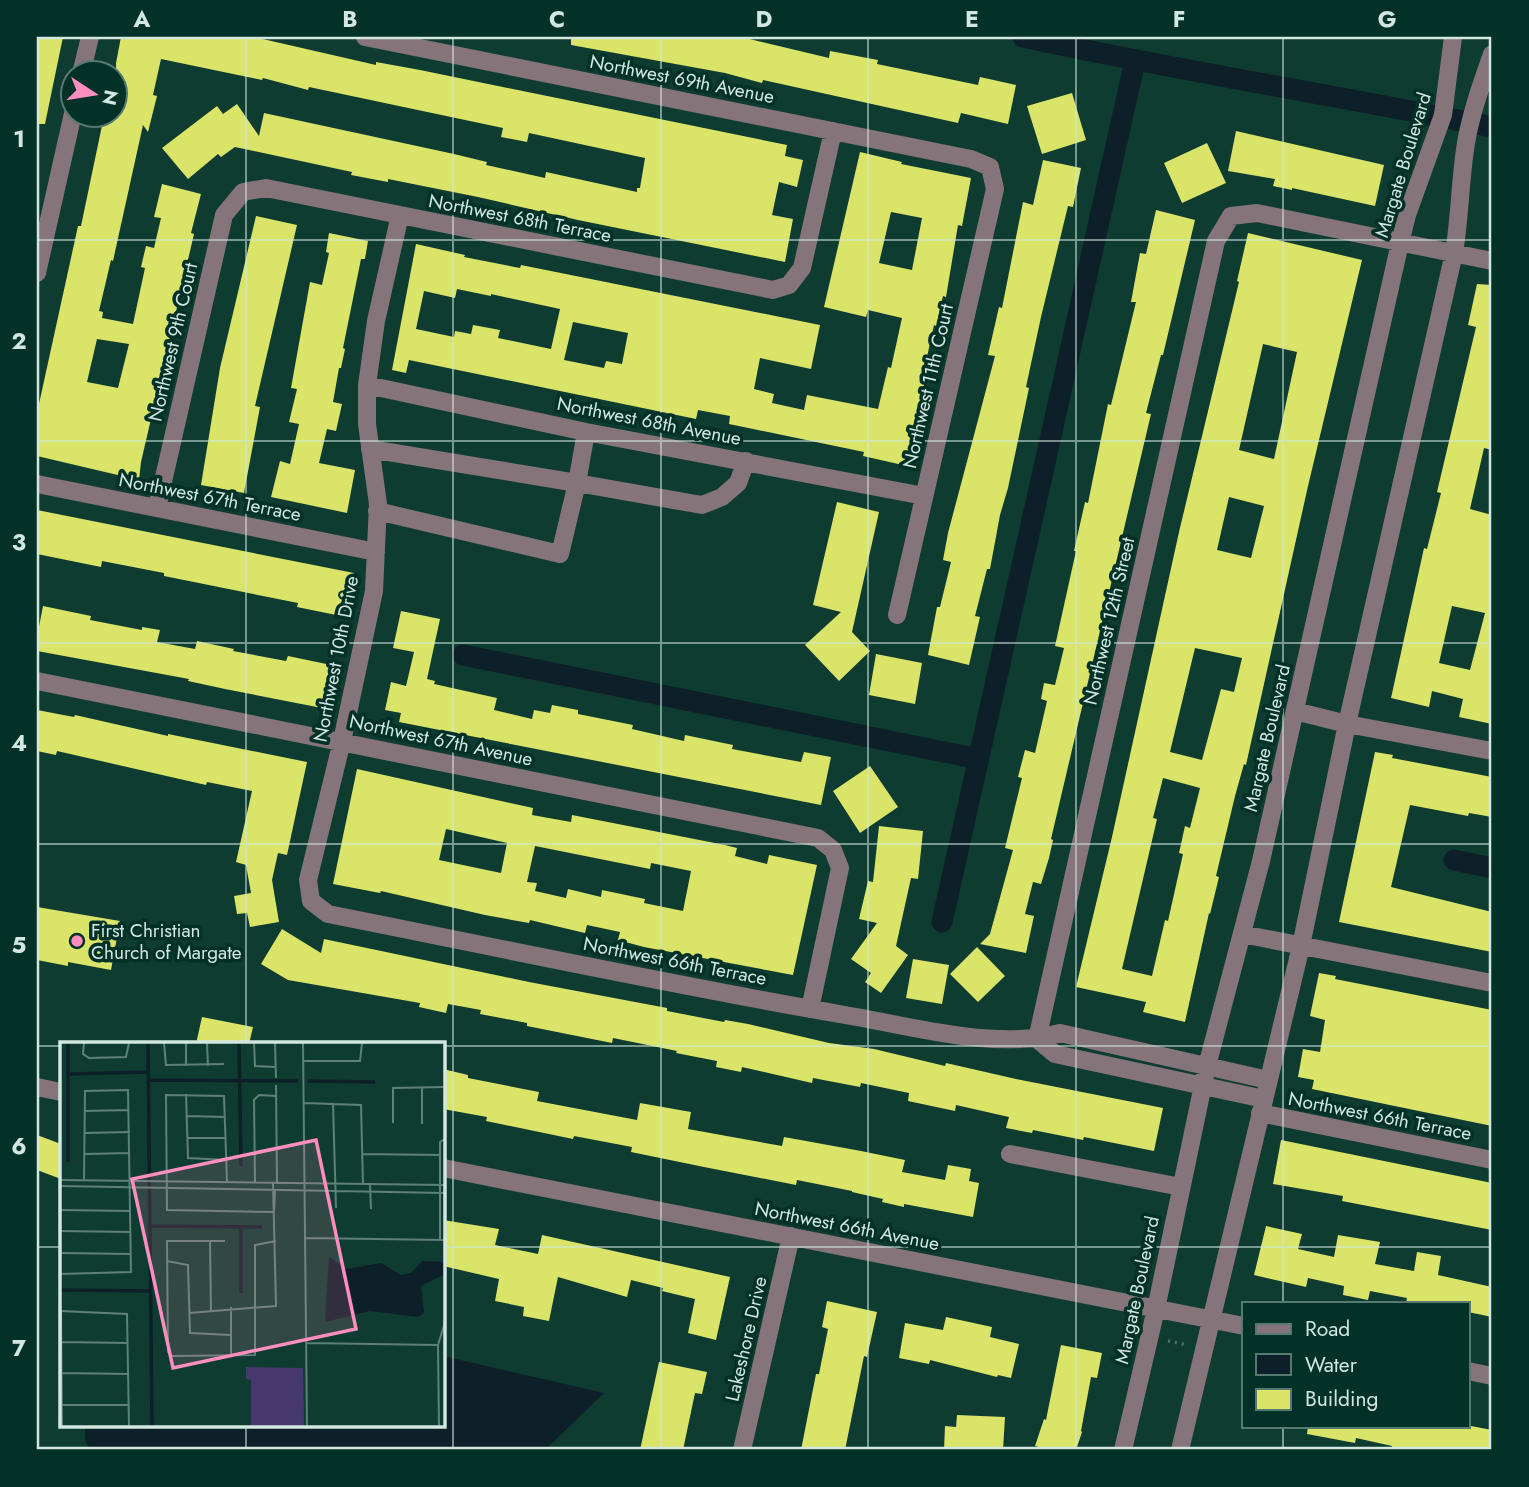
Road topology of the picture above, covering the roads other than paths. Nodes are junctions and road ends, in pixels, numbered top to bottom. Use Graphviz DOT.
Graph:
graph roads {
  1 [pos="90,37"];
  2 [pos="365,37"];
  3 [pos="1453,37"];
  4 [pos="1492,54"];
  5 [pos="84,60"];
  6 [pos="69,130"];
  7 [pos="833,131"];
  8 [pos="990,167"];
  9 [pos="243,192"];
  10 [pos="400,215"];
  11 [pos="1400,243"];
  12 [pos="1454,253"];
  13 [pos="1492,261"];
  14 [pos="37,272"];
  15 [pos="367,385"];
  16 [pos="586,432"];
  17 [pos="370,449"];
  18 [pos="746,461"];
  19 [pos="577,483"];
  20 [pos="37,484"];
  21 [pos="923,496"];
  22 [pos="157,508"];
  23 [pos="377,512"];
  24 [pos="376,552"];
  25 [pos="897,615"];
  26 [pos="37,681"];
  27 [pos="1295,711"];
  28 [pos="1347,724"];
  29 [pos="342,741"];
  30 [pos="1492,751"];
  31 [pos="311,901"];
  32 [pos="1242,934"];
  33 [pos="1301,946"];
  34 [pos="1492,984"];
  35 [pos="810,1009"];
  36 [pos="1037,1039"];
  37 [pos="1207,1066"];
  38 [pos="1268,1080"];
  39 [pos="1203,1085"];
  40 [pos="37,1087"];
  41 [pos="60,1092"];
  42 [pos="1262,1106"];
  43 [pos="1010,1154"];
  44 [pos="1492,1160"];
  45 [pos="444,1168"];
  46 [pos="1181,1187"];
  47 [pos="791,1236"];
  48 [pos="1156,1309"];
  49 [pos="1211,1320"];
  50 [pos="1242,1326"];
  51 [pos="1470,1371"];
  52 [pos="1492,1376"];
  53 [pos="742,1450"];
  54 [pos="1123,1450"];
  55 [pos="1180,1450"];
  1 -- 5 [label="street"];
  2 -- 7 [label="street, Northwest 69th Avenue"];
  3 -- 11 [label="street, Margate Boulevard"];
  4 -- 12 [label="street"];
  6 -- 14 [label="street"];
  7 -- 8 [label="street, Northwest 69th Avenue"];
  7 -- 10 [label="street, Northwest 68th Terrace"];
  8 -- 21 [label="street, Northwest 11th Court"];
  9 -- 10 [label="street, Northwest 68th Terrace"];
  9 -- 22 [label="street, Northwest 9th Court"];
  10 -- 15 [label="street, Northwest 10th Drive"];
  11 -- 12 [label="street"];
  11 -- 27 [label="street, Margate Boulevard"];
  11 -- 36 [label="street, Northwest 12th Street"];
  12 -- 13 [label="street"];
  12 -- 28 [label="street"];
  15 -- 16 [label="street, Northwest 68th Avenue"];
  15 -- 17 [label="street, Northwest 10th Drive"];
  16 -- 18 [label="street, Northwest 68th Avenue"];
  16 -- 19 [label="street"];
  17 -- 19 [label="street"];
  17 -- 23 [label="street, Northwest 10th Drive"];
  18 -- 19 [label="street"];
  18 -- 21 [label="street, Northwest 68th Avenue"];
  19 -- 23 [label="street"];
  20 -- 22 [label="street, Northwest 67th Terrace"];
  21 -- 25 [label="street, Northwest 11th Court"];
  22 -- 24 [label="street, Northwest 67th Terrace"];
  23 -- 24 [label="street, Northwest 10th Drive"];
  24 -- 29 [label="street, Northwest 10th Drive"];
  26 -- 29 [label="street, Northwest 67th Avenue"];
  27 -- 28 [label="street"];
  27 -- 32 [label="street, Margate Boulevard"];
  28 -- 30 [label="street"];
  28 -- 33 [label="street"];
  29 -- 31 [label="street, Northwest 10th Drive"];
  29 -- 35 [label="street, Northwest 67th Avenue"];
  31 -- 35 [label="street, Northwest 66th Terrace"];
  32 -- 33 [label="street"];
  32 -- 37 [label="street, Margate Boulevard"];
  33 -- 34 [label="street"];
  33 -- 38 [label="street"];
  35 -- 36 [label="street, Northwest 66th Terrace"];
  36 -- 37 [label="street, Northwest 66th Terrace"];
  36 -- 39 [label="street, Northwest 66th Terrace"];
  37 -- 38 [label="street, Northwest 66th Terrace"];
  37 -- 39 [label="street, Margate Boulevard"];
  38 -- 42 [label="street"];
  39 -- 42 [label="street, Northwest 66th Terrace"];
  39 -- 46 [label="street, Margate Boulevard"];
  40 -- 41 [label="street"];
  42 -- 44 [label="street, Northwest 66th Terrace"];
  42 -- 49 [label="street"];
  43 -- 46 [label="street"];
  45 -- 47 [label="street, Northwest 66th Avenue"];
  46 -- 48 [label="street, Margate Boulevard"];
  47 -- 48 [label="street, Northwest 66th Avenue"];
  47 -- 53 [label="street, Lakeshore Drive"];
  48 -- 49 [label="street, Northwest 66th Avenue"];
  48 -- 54 [label="street, Margate Boulevard"];
  49 -- 50 [label="street, Northwest 66th Avenue"];
  49 -- 55 [label="street"];
  51 -- 52 [label="street"];
}
